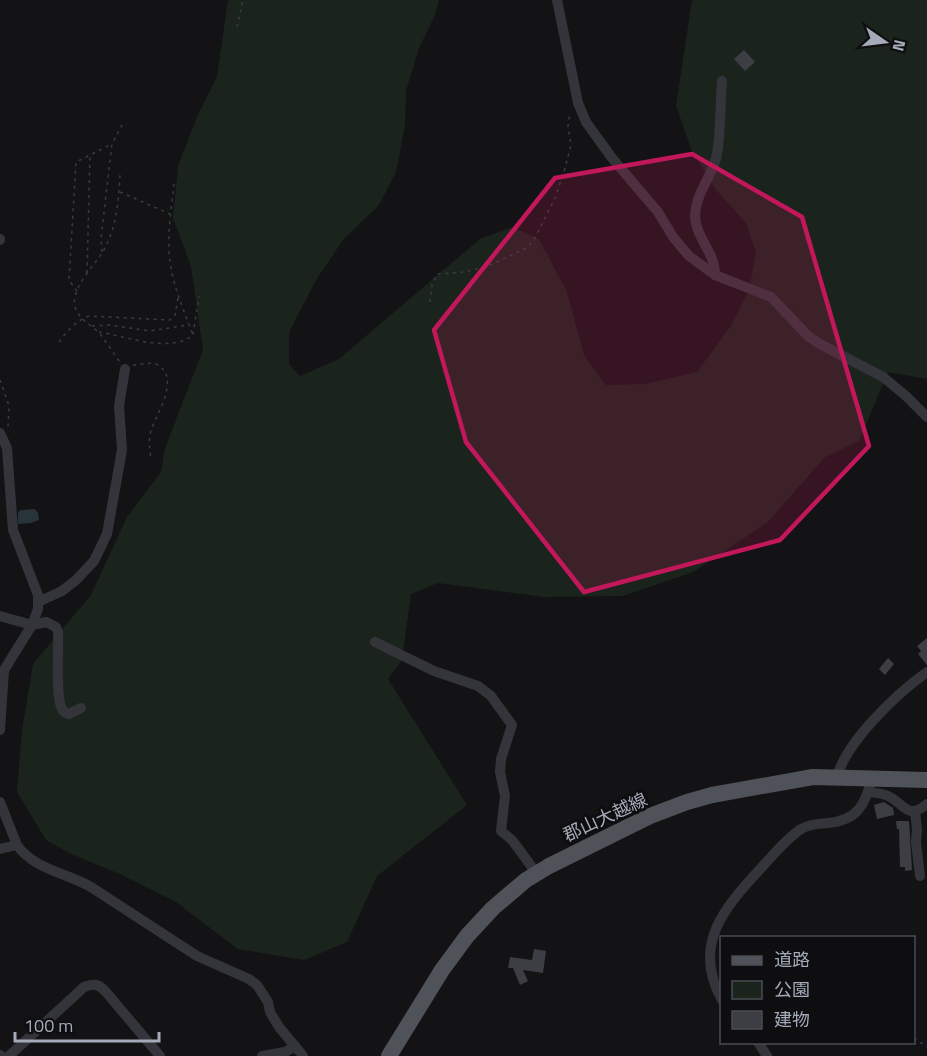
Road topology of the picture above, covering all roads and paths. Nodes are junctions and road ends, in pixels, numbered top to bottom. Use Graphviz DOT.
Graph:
graph roads {
  1 [pos="243,0"];
  2 [pos="557,0"];
  3 [pos="237,27"];
  4 [pos="722,81"];
  5 [pos="578,103"];
  6 [pos="122,125"];
  7 [pos="112,144"];
  8 [pos="90,155"];
  9 [pos="120,173"];
  10 [pos="174,184"];
  11 [pos="119,192"];
  12 [pos="171,214"];
  13 [pos="102,253"];
  14 [pos="87,274"];
  15 [pos="715,275"];
  16 [pos="77,291"];
  17 [pos="178,296"];
  18 [pos="199,296"];
  19 [pos="430,302"];
  20 [pos="82,318"];
  21 [pos="189,325"];
  22 [pos="91,326"];
  23 [pos="98,332"];
  24 [pos="193,335"];
  25 [pos="59,342"];
  26 [pos="125,369"];
  27 [pos="0,380"];
  28 [pos="927,417"];
  29 [pos="0,433"];
  30 [pos="7,448"];
  31 [pos="152,460"];
  32 [pos="38,602"];
  33 [pos="0,616"];
  34 [pos="32,624"];
  35 [pos="375,642"];
  36 [pos="927,672"];
  37 [pos="81,708"];
  38 [pos="0,730"];
  39 [pos="837,777"];
  40 [pos="927,780"];
  41 [pos="870,785"];
  42 [pos="0,802"];
  43 [pos="927,804"];
  44 [pos="915,811"];
  45 [pos="17,845"];
  46 [pos="0,849"];
  47 [pos="537,874"];
  48 [pos="921,876"];
  49 [pos="720,994"];
  50 [pos="295,1047"];
  51 [pos="9,1056"];
  52 [pos="160,1056"];
  53 [pos="262,1056"];
  54 [pos="303,1056"];
  55 [pos="389,1056"];
  1 -- 3 [label="path"];
  2 -- 5 [label="street"];
  4 -- 15 [label="street"];
  5 -- 15 [label="street"];
  5 -- 19 [label="path"];
  6 -- 7 [label="path"];
  7 -- 8 [label="path"];
  7 -- 13 [label="path"];
  8 -- 14 [label="path"];
  8 -- 16 [label="path"];
  9 -- 11 [label="path"];
  10 -- 12 [label="path"];
  11 -- 12 [label="path"];
  11 -- 13 [label="path"];
  12 -- 17 [label="path"];
  13 -- 14 [label="path"];
  14 -- 16 [label="path"];
  15 -- 28 [label="street"];
  16 -- 20 [label="path"];
  17 -- 20 [label="path"];
  17 -- 21 [label="path"];
  18 -- 24 [label="path"];
  20 -- 22 [label="path"];
  20 -- 25 [label="path"];
  21 -- 22 [label="path"];
  21 -- 24 [label="path"];
  22 -- 23 [label="path"];
  23 -- 24 [label="path"];
  23 -- 26 [label="path"];
  26 -- 31 [label="path"];
  26 -- 32 [label="street"];
  27 -- 30 [label="path"];
  29 -- 30 [label="street"];
  30 -- 32 [label="street"];
  32 -- 34 [label="street"];
  33 -- 34 [label="street"];
  34 -- 37 [label="street"];
  34 -- 38 [label="street"];
  35 -- 47 [label="street"];
  36 -- 39 [label="street"];
  39 -- 41 [label="main road, 郡山大越線"];
  39 -- 47 [label="main road, 郡山大越線"];
  40 -- 41 [label="main road, 郡山大越線"];
  41 -- 44 [label="street"];
  41 -- 49 [label="street"];
  42 -- 45 [label="street"];
  43 -- 44 [label="street"];
  44 -- 48 [label="street"];
  45 -- 46 [label="street"];
  45 -- 50 [label="street"];
  47 -- 55 [label="main road, 郡山大越線"];
  50 -- 53 [label="street"];
  50 -- 54 [label="street"];
  51 -- 52 [label="street"];
}
